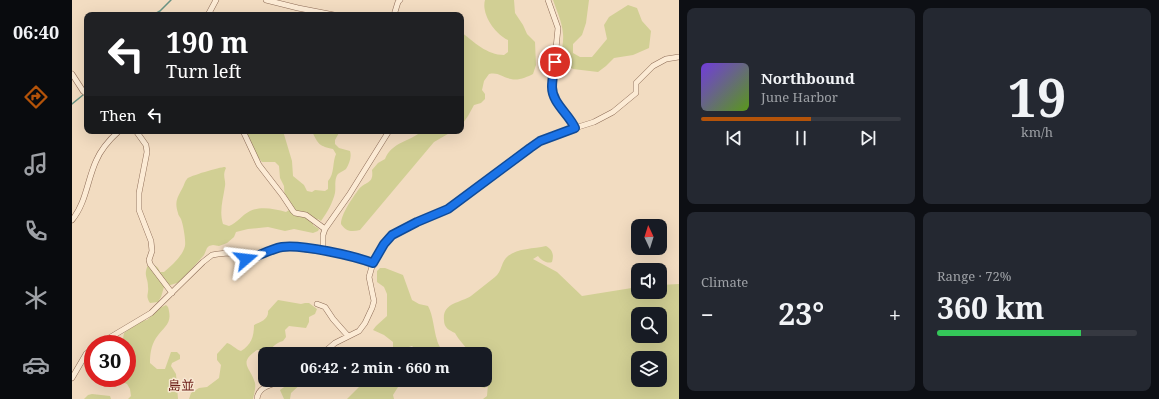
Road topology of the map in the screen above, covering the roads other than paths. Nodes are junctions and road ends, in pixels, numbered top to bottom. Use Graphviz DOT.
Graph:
graph roads {
  1 [pos="216,0"];
  2 [pos="266,0"];
  3 [pos="400,0"];
  4 [pos="548,0"];
  5 [pos="210,12"];
  6 [pos="319,12"];
  7 [pos="395,12"];
  8 [pos="679,57"];
  9 [pos="72,74"];
  10 [pos="84,92"];
  11 [pos="575,128"];
  12 [pos="116,134"];
  13 [pos="138,134"];
  14 [pos="244,134"];
  15 [pos="387,134"];
  16 [pos="72,220"];
  17 [pos="325,229"];
  18 [pos="323,251"];
  19 [pos="373,263"];
  20 [pos="172,293"];
  21 [pos="317,304"];
  22 [pos="114,335"];
  23 [pos="348,336"];
  24 [pos="330,347"];
  25 [pos="84,357"];
  26 [pos="72,378"];
  27 [pos="267,387"];
  28 [pos="257,399"];
  1 -- 5 [label="street"];
  2 -- 6 [label="street"];
  3 -- 7 [label="street"];
  4 -- 11 [label="street"];
  8 -- 11 [label="street"];
  9 -- 10 [label="street"];
  11 -- 19 [label="street"];
  12 -- 16 [label="street"];
  13 -- 20 [label="street"];
  14 -- 17 [label="street"];
  15 -- 17 [label="street"];
  17 -- 18 [label="street"];
  18 -- 19 [label="street"];
  18 -- 20 [label="street"];
  19 -- 23 [label="street"];
  20 -- 22 [label="street"];
  21 -- 23 [label="street"];
  23 -- 24 [label="street"];
  25 -- 26 [label="street"];
  27 -- 28 [label="street"];
}
